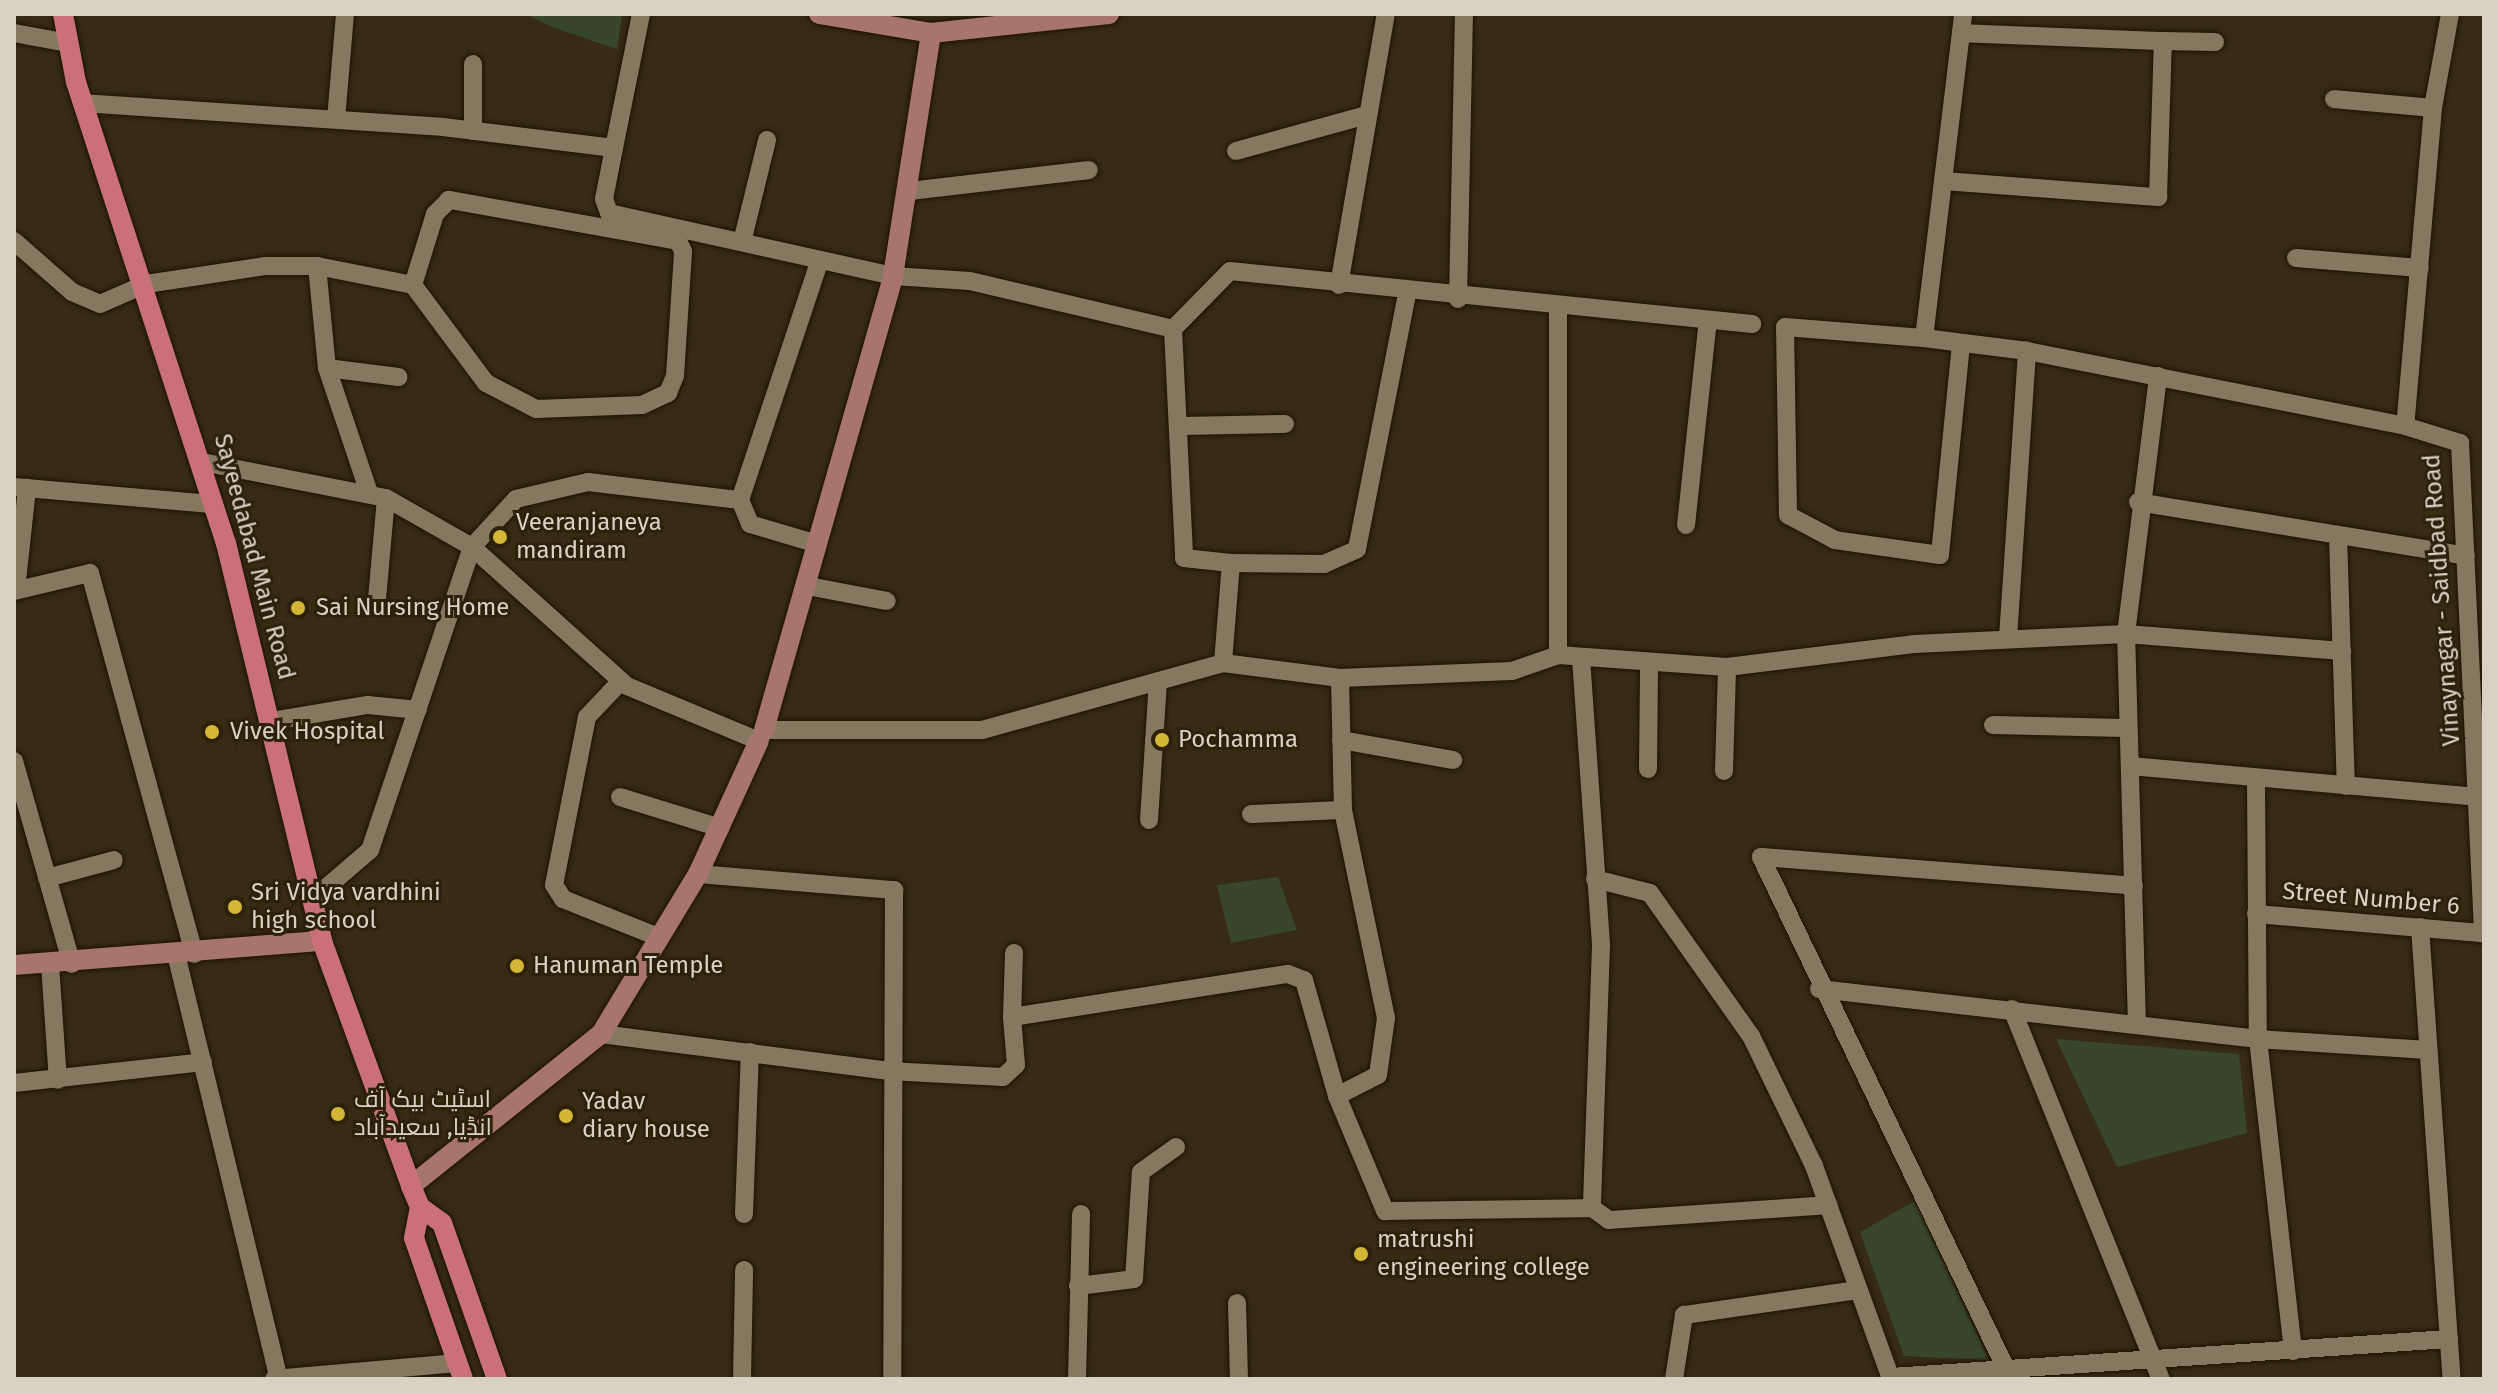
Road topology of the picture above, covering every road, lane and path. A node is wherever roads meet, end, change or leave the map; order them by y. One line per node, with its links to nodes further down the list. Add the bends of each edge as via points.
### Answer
1 (63, 14): 15 (main road, Sayeedabad Main Road)
2 (345, 14): 21 (street)
3 (641, 14): 24 (street)
4 (819, 14): 12 (street)
5 (1109, 14): 9 (street)
6 (1386, 14): 20 (street)
7 (1464, 14): 41 (street)
8 (2450, 14): 19 (street, Vinaynagar - Saidbad Road)
9 (960, 23): 12 (street)
10 (1962, 23): 13 (street); 27 (street)
11 (14, 33): 15 (street)
12 (931, 33): 28 (street)
13 (2163, 41): 14 (street); 27 (street, via 2158,197)
14 (2215, 42)
15 (68, 43): 18 (main road, Sayeedabad Main Road)
16 (473, 64): 22 (street)
17 (2334, 99): 19 (street)
18 (83, 103): 21 (street); 37 (main road, Sayeedabad Main Road)
19 (2433, 108): 35 (street, Vinaynagar - Saidbad Road)
20 (1367, 115): 25 (street); 39 (street)
21 (336, 119): 22 (street)
22 (473, 131): 24 (street)
23 (767, 140): 31 (street)
24 (614, 148): 29 (street, via 604,199)
25 (1236, 151)
26 (1089, 170): 28 (street)
27 (1943, 181): 46 (street)
28 (910, 191): 36 (street)
29 (607, 220): 31 (street); 38 (street, via 449,200 435,214); 38 (street, via 682,246 675,376 656,401 536,409 518,401 486,383)
30 (14, 241): 37 (street, via 85,302 100,304)
31 (742, 242): 33 (street)
32 (2296, 258): 35 (street)
33 (820, 260): 36 (street); 58 (street)
34 (317, 266): 37 (street); 38 (street); 49 (street)
35 (2420, 268): 54 (street, Vinaynagar - Saidbad Road)
36 (893, 276): 45 (street, via 970,281); 63 (street)
37 (146, 284): 55 (main road, Sayeedabad Main Road)
38 (413, 285)
39 (1339, 285): 40 (street); 45 (street, via 1230,271)
40 (1407, 293): 41 (street); 66 (street, via 1357,549 1324,564)
41 (1458, 299): 42 (street)
42 (1558, 309): 43 (street); 74 (street)
43 (1708, 320): 44 (street); 61 (street)
44 (1752, 324)
45 (1173, 329): 53 (street)
46 (1924, 338): 47 (street); 47 (street, via 1781,331 1787,502 1799,524 1835,540 1940,555)
47 (1961, 344): 48 (street)
48 (2027, 351): 50 (street); 72 (street)
49 (327, 368): 51 (street); 57 (street)
50 (2158, 376): 54 (street); 59 (street)
51 (398, 377)
52 (1285, 424): 53 (street)
53 (1178, 426): 66 (street, via 1184,558)
54 (2405, 426): 65 (street, Vinaynagar - Saidbad Road, via 2460,443)
55 (202, 462): 57 (street); 60 (main road, Sayeedabad Main Road)
56 (20, 487): 60 (street); 68 (street)
57 (378, 496): 64 (street); 69 (street)
58 (740, 500): 63 (street, via 750,524); 64 (street, via 553,484 516,499)
59 (2138, 502): 62 (street); 71 (street)
60 (214, 504): 83 (main road, Sayeedabad Main Road)
61 (1686, 525)
62 (2338, 536): 65 (street); 73 (street)
63 (817, 544): 67 (street)
64 (472, 547): 80 (street); 82 (street)
65 (2466, 556): 88 (street, Vinaynagar - Saidbad Road)
66 (1231, 563): 76 (street)
67 (808, 586): 70 (street); 86 (street)
68 (15, 591): 114 (street, via 90,573)
69 (377, 599)
70 (887, 601)
71 (2126, 634): 72 (street); 73 (street); 85 (street)
72 (2008, 638): 78 (street)
73 (2342, 651): 95 (street)
74 (1558, 655): 75 (street); 79 (street, via 1512,671)
75 (1581, 658): 77 (street); 105 (street)
76 (1223, 663): 79 (street); 81 (street)
77 (1649, 666): 78 (street); 92 (street)
78 (1727, 667): 93 (street)
79 (1340, 678): 87 (street)
80 (621, 681): 86 (street); 111 (street, via 587,717 554,885 563,899)
81 (1158, 681): 86 (street, via 982,730); 100 (street)
82 (418, 710): 83 (street, via 368,705); 107 (street, via 370,850)
83 (272, 721): 107 (main road, Sayeedabad Main Road)
84 (1993, 725): 85 (street)
85 (2126, 728): 91 (street)
86 (762, 736): 101 (street)
87 (1341, 740): 89 (street); 98 (street)
88 (2479, 745): 97 (street, Vinaynagar - Saidbad Road)
89 (1453, 760)
90 (14, 761): 104 (street)
91 (2131, 766): 94 (street); 106 (street)
92 (1648, 769)
93 (1724, 771)
94 (2256, 779): 95 (street); 108 (street)
95 (2346, 786): 97 (street)
96 (620, 797): 101 (street)
97 (2477, 797): 110 (street, Vinaynagar - Saidbad Road)
98 (1343, 810): 99 (street); 130 (street, via 1386,1018 1383,1069)
99 (1251, 814)
100 (1149, 820)
101 (720, 828): 103 (street)
102 (114, 860): 104 (street)
103 (698, 874): 111 (street); 127 (street, via 894,890)
104 (47, 878): 116 (street)
105 (1595, 879): 133 (street, via 1650,893 1751,1036); 135 (street, via 1601,959)
106 (2134, 886): 118 (street, via 1761,857); 121 (street)
107 (313, 899): 112 (main road, Sayeedabad Main Road)
108 (2256, 914): 109 (street, Street Number 6); 123 (street)
109 (2420, 927): 110 (street, Street Number 6); 124 (street)
110 (2483, 933)
111 (658, 937): 122 (street)
112 (322, 941): 114 (street); 132 (main road, Sayeedabad Main Road)
113 (1014, 953): 120 (street)
114 (186, 956): 116 (street); 126 (street)
115 (50, 964): 116 (street); 117 (street); 128 (street)
116 (72, 964)
117 (14, 965)
118 (1819, 989): 119 (street); 146 (street)
119 (2012, 1009): 121 (street); 144 (street)
120 (1012, 1017): 127 (street, via 1016,1065 1009,1075); 130 (street, via 1288,974 1304,980)
121 (2137, 1025): 123 (street)
122 (601, 1034): 125 (street); 132 (street)
123 (2258, 1039): 124 (street); 143 (street)
124 (2427, 1050): 142 (street)
125 (750, 1052): 127 (street); 136 (street)
126 (203, 1062): 128 (street); 147 (street)
127 (888, 1071): 151 (street)
128 (58, 1080): 129 (street)
129 (14, 1083)
130 (1337, 1096): 135 (street, via 1385,1211)
131 (1176, 1147): 139 (street, via 1141,1172 1134,1279)
132 (411, 1186): 134 (main road, Sayeedabad Main Road)
133 (1828, 1205): 135 (street, via 1609,1220); 140 (street)
134 (420, 1207): 145 (main road, Sayeedabad Main Road, via 414,1238); 149 (main road, Sayeedabad Main Road, via 442,1223)
135 (1592, 1208)
136 (744, 1214)
137 (1081, 1214): 139 (street)
138 (744, 1270): 150 (street)
139 (1078, 1286): 152 (street)
140 (1857, 1290): 148 (street); 154 (street, via 1684,1315)
141 (1237, 1303): 153 (street)
142 (2449, 1339): 143 (street); 155 (street)
143 (2293, 1351): 144 (street)
144 (2160, 1370): 146 (street)
145 (460, 1371): 147 (street)
146 (2008, 1373): 148 (street)
147 (277, 1378)
148 (1891, 1378)
149 (497, 1379)
150 (742, 1379)
151 (892, 1379)
152 (1077, 1379)
153 (1239, 1379)
154 (1674, 1379)
155 (2452, 1379)

